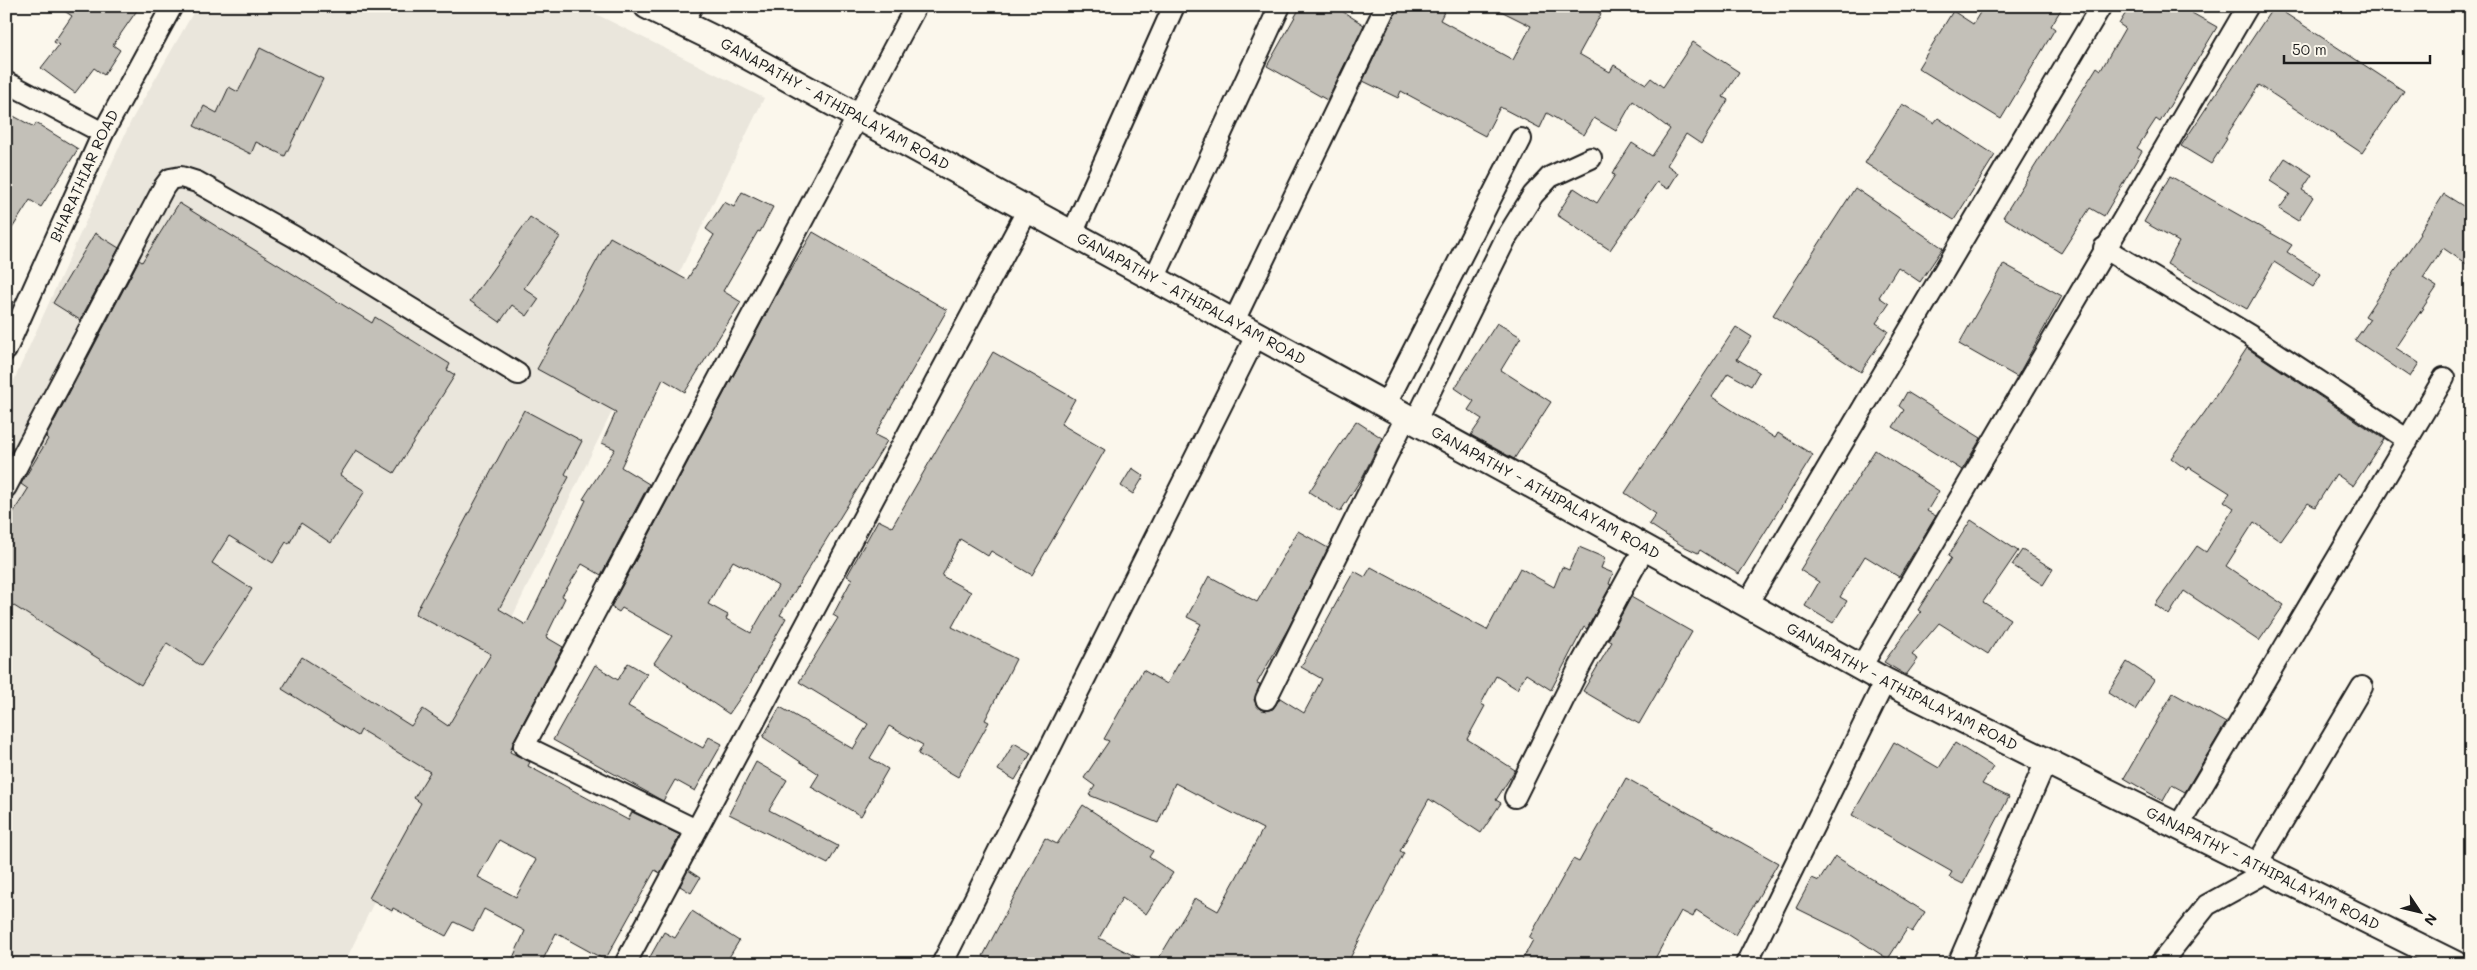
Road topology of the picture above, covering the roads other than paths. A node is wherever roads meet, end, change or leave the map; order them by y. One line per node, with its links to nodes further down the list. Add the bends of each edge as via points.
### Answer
1 (172, 6): 12 (street, BHARATHIAR ROAD)
2 (647, 6): 9 (main road, GANAPATHY - ATHIPALAYAM ROAD)
3 (916, 6): 11 (street)
4 (1174, 6): 16 (street)
5 (1280, 6): 18 (street)
6 (1386, 6): 19 (street)
7 (2101, 6): 28 (street)
8 (2248, 6): 17 (street)
9 (687, 16): 11 (main road, GANAPATHY - ATHIPALAYAM ROAD, via 725,44)
10 (6, 82): 12 (street)
11 (857, 117): 15 (main road, GANAPATHY - ATHIPALAYAM ROAD); 36 (street, via 524,746)
12 (103, 133): 21 (street, BHARATHIAR ROAD)
13 (1521, 140): 24 (street)
14 (1591, 158): 24 (street, via 1550,177 1532,195)
15 (1027, 210): 16 (main road, GANAPATHY - ATHIPALAYAM ROAD); 36 (street)
16 (1072, 234): 18 (main road, GANAPATHY - ATHIPALAYAM ROAD)
17 (2104, 248): 25 (street, via 2249,335); 29 (street)
18 (1154, 279): 19 (main road, GANAPATHY - ATHIPALAYAM ROAD)
19 (1233, 323): 20 (main road, GANAPATHY - ATHIPALAYAM ROAD)
20 (1256, 336): 24 (main road, GANAPATHY - ATHIPALAYAM ROAD); 39 (street)
21 (6, 350)
22 (518, 374): 26 (street, via 293,236 197,182 181,177 170,179)
23 (2444, 378): 25 (street)
24 (1402, 415): 27 (main road, GANAPATHY - ATHIPALAYAM ROAD); 32 (street)
25 (2408, 440): 35 (street)
26 (6, 487)
27 (1645, 547): 28 (main road, GANAPATHY - ATHIPALAYAM ROAD); 34 (street, via 1580,666)
28 (1747, 604): 29 (main road, GANAPATHY - ATHIPALAYAM ROAD)
29 (1861, 668): 30 (main road, GANAPATHY - ATHIPALAYAM ROAD)
30 (1885, 681): 33 (main road, GANAPATHY - ATHIPALAYAM ROAD); 40 (street)
31 (2362, 687): 37 (street)
32 (1266, 698)
33 (2046, 761): 35 (main road, GANAPATHY - ATHIPALAYAM ROAD); 41 (street)
34 (1515, 797)
35 (2178, 827): 37 (main road, GANAPATHY - ATHIPALAYAM ROAD)
36 (696, 830): 38 (street)
37 (2262, 869): 42 (street, via 2206,905); 43 (main road, GANAPATHY - ATHIPALAYAM ROAD)
38 (625, 964)
39 (942, 964)
40 (1746, 964)
41 (1958, 964)
42 (2160, 964)
43 (2454, 964)

